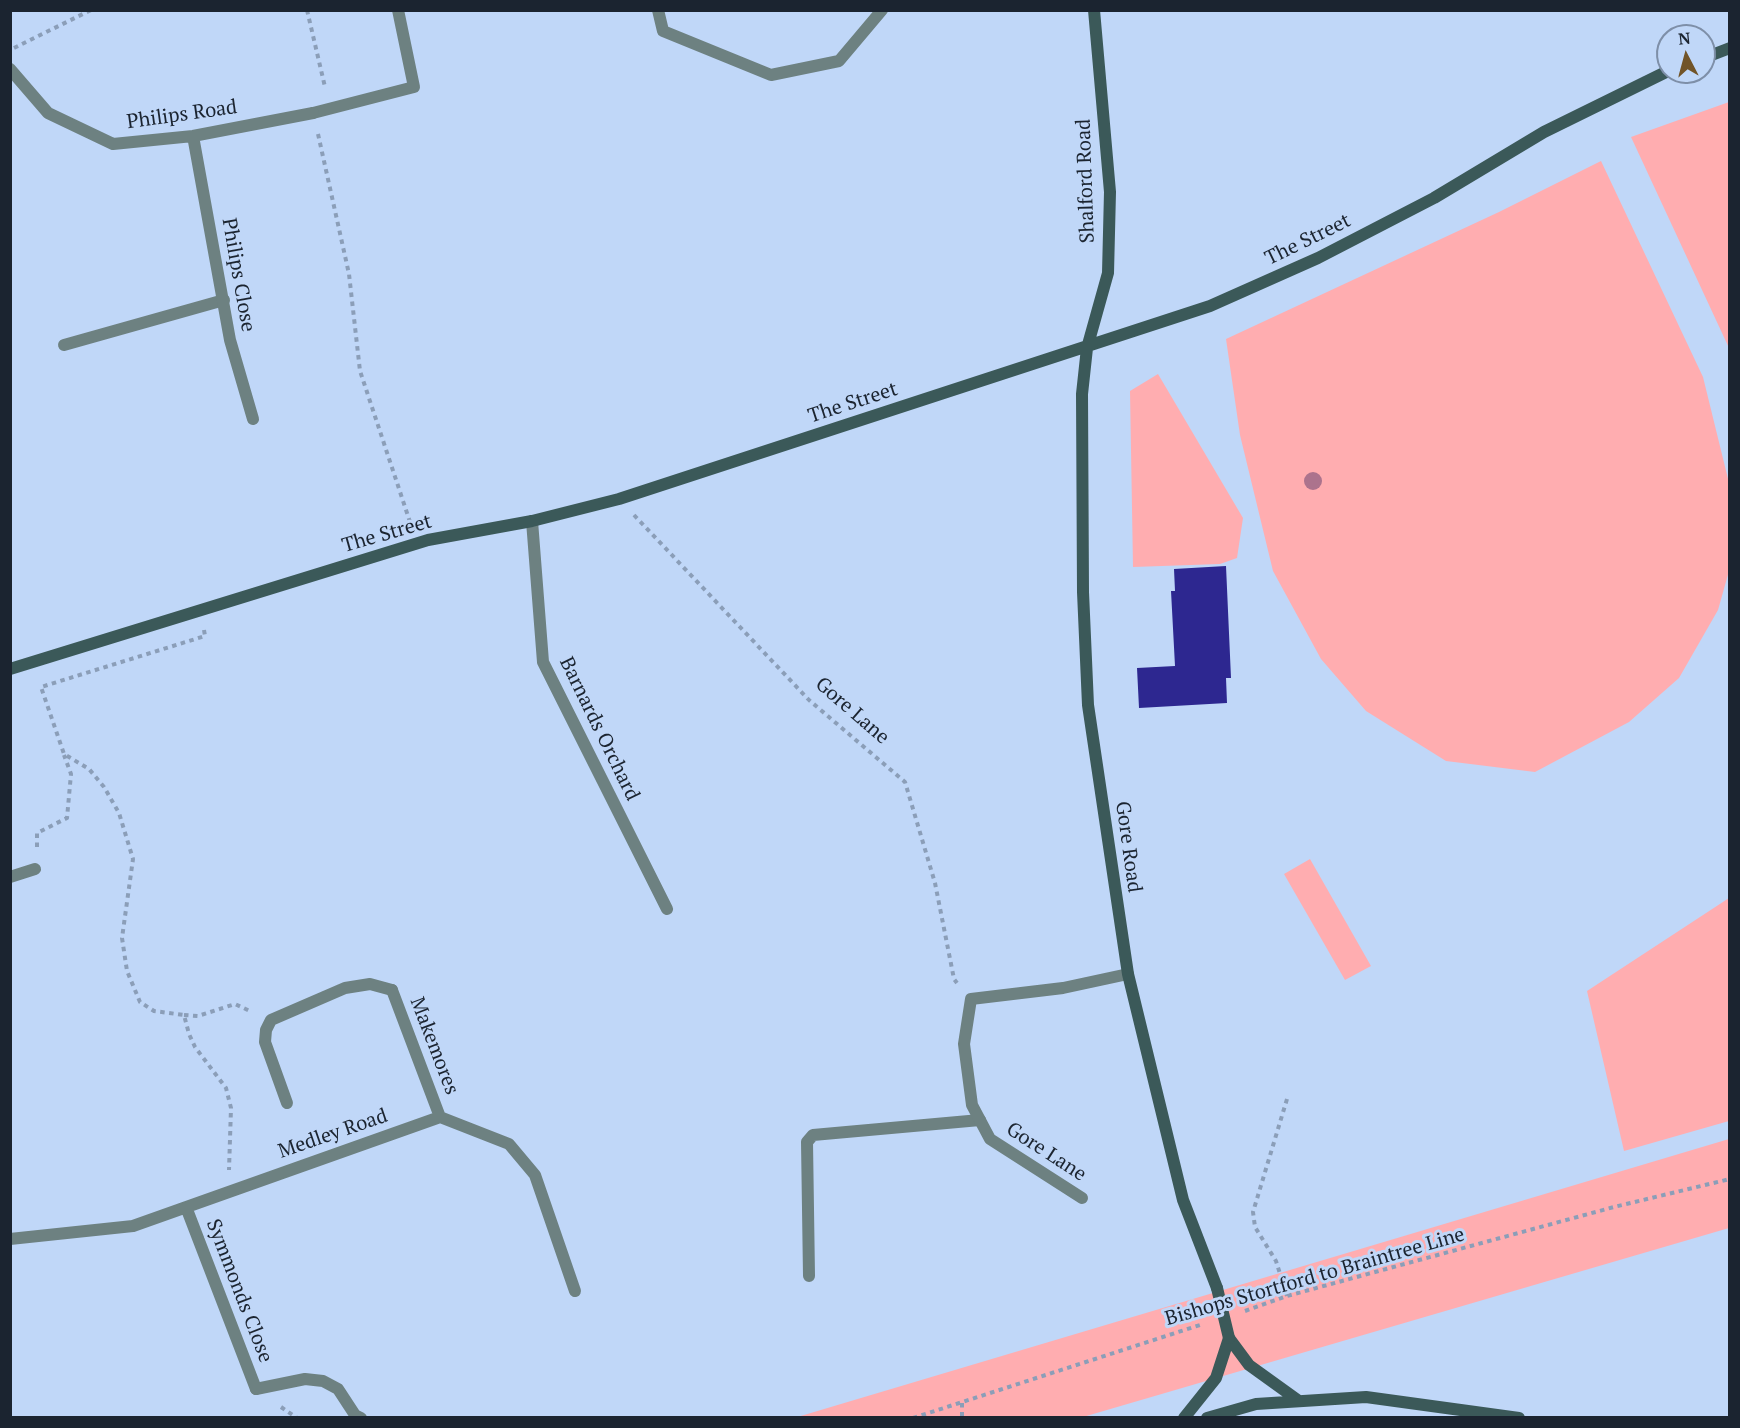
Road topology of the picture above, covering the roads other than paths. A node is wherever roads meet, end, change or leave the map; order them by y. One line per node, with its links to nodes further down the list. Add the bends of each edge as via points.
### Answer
1 (398, 10): 7 (street, Philips Road, via 414,87 313,113)
2 (658, 10): 3 (street, via 663,31 771,75 839,61)
3 (882, 10)
4 (1094, 10): 10 (street, Shalford Road, via 1110,192 1108,273)
5 (10, 69): 7 (street, Philips Road, via 48,113 113,144)
6 (1656, 77): 10 (street, The Street, via 1544,132 1434,198 1318,258 1210,306)
7 (193, 136): 8 (street, Philips Close)
8 (224, 300): 9 (street); 11 (street, Philips Close, via 230,340)
9 (64, 345)
10 (1087, 348): 12 (street, The Street, via 619,499); 17 (street, Gore Road, via 1082,394 1088,705)
11 (253, 419)
12 (532, 521): 13 (street, The Street, via 428,540); 16 (street, Barnards Orchard, via 543,663)
13 (10, 669)
14 (35, 869): 15 (street)
15 (10, 877)
16 (667, 909)
17 (1128, 974): 20 (street, Gore Lane, via 1063,988 970,999 964,1044 972,1105); 26 (street, Gore Road, bridge, via 1183,1200 1217,1288)
18 (287, 1103): 19 (street, Makemores, via 265,1042 271,1020 345,988 370,984 392,990)
19 (440, 1117): 22 (street, Medley Road); 25 (street, via 509,1144 535,1175)
20 (980, 1120): 21 (street, Gore Lane, via 990,1139); 24 (street, via 813,1135 807,1142)
21 (1082, 1198)
22 (186, 1207): 23 (street, Medley Road, via 133,1226); 28 (street, Symmonds Close, via 256,1389 305,1379 323,1381 338,1389 355,1415)
23 (10, 1239)
24 (809, 1276)
25 (575, 1291)
26 (1229, 1338): 27 (street, via 1249,1365); 29 (street, via 1216,1378)
27 (1299, 1401): 30 (street, via 1256,1404); 31 (street, via 1366,1397)
28 (362, 1418)
29 (1184, 1418)
30 (1207, 1418)
31 (1519, 1418)

